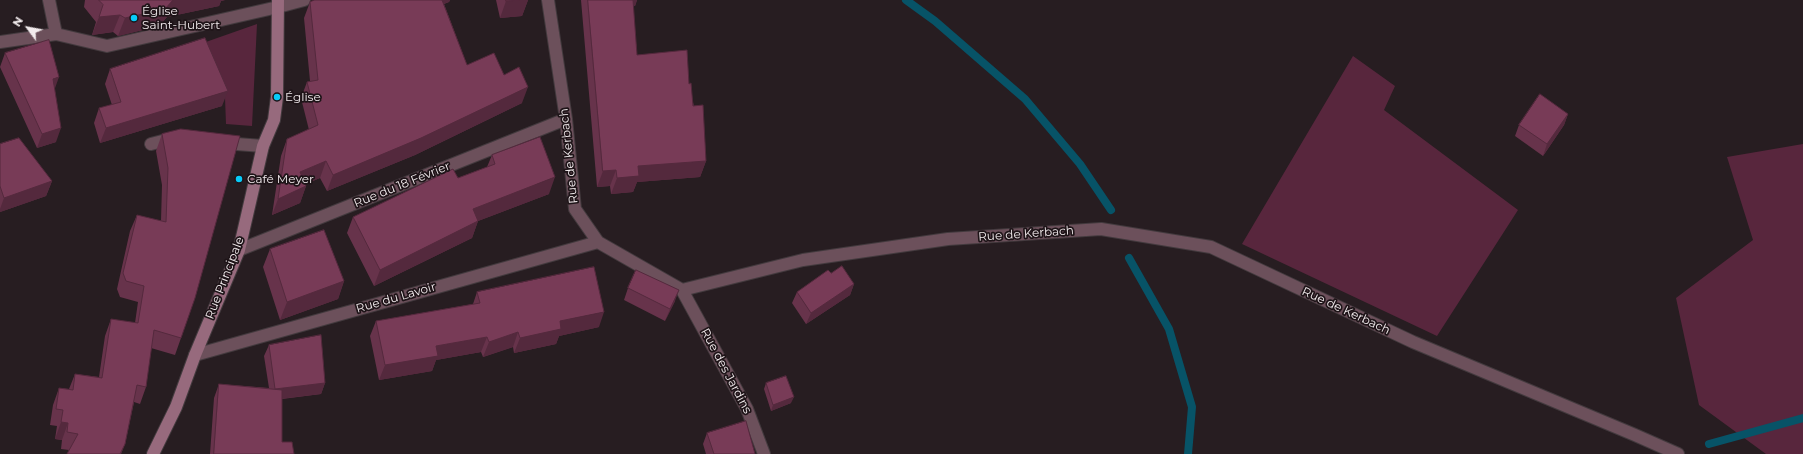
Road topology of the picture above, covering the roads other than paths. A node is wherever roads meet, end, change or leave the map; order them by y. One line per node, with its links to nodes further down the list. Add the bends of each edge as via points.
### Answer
1 (49, 0): 5 (street)
2 (304, 0): 4 (street)
3 (548, 0): 7 (street, Rue de Kerbach)
4 (278, 4): 5 (street, via 108,46); 11 (street, Rue Principale, via 277,97 274,120)
5 (56, 34): 6 (street)
6 (0, 42)
7 (566, 119): 12 (street, Rue de Kerbach, via 575,209); 13 (street, Rue du 18 Février)
8 (188, 140): 10 (street, via 174,138)
9 (211, 142): 11 (street)
10 (151, 144)
11 (263, 146): 13 (street, Rue Principale)
12 (598, 242): 14 (street, Rue de Kerbach); 15 (street, Rue du Lavoir)
13 (239, 250): 15 (street, Rue Principale)
14 (682, 290): 17 (street, Rue des Jardins, via 747,408); 18 (street, Rue de Kerbach, via 803,260 948,239 1109,230 1211,248 1413,342)
15 (195, 355): 16 (street, Rue Principale, via 176,407)
16 (153, 454)
17 (764, 454)
18 (1677, 454)

